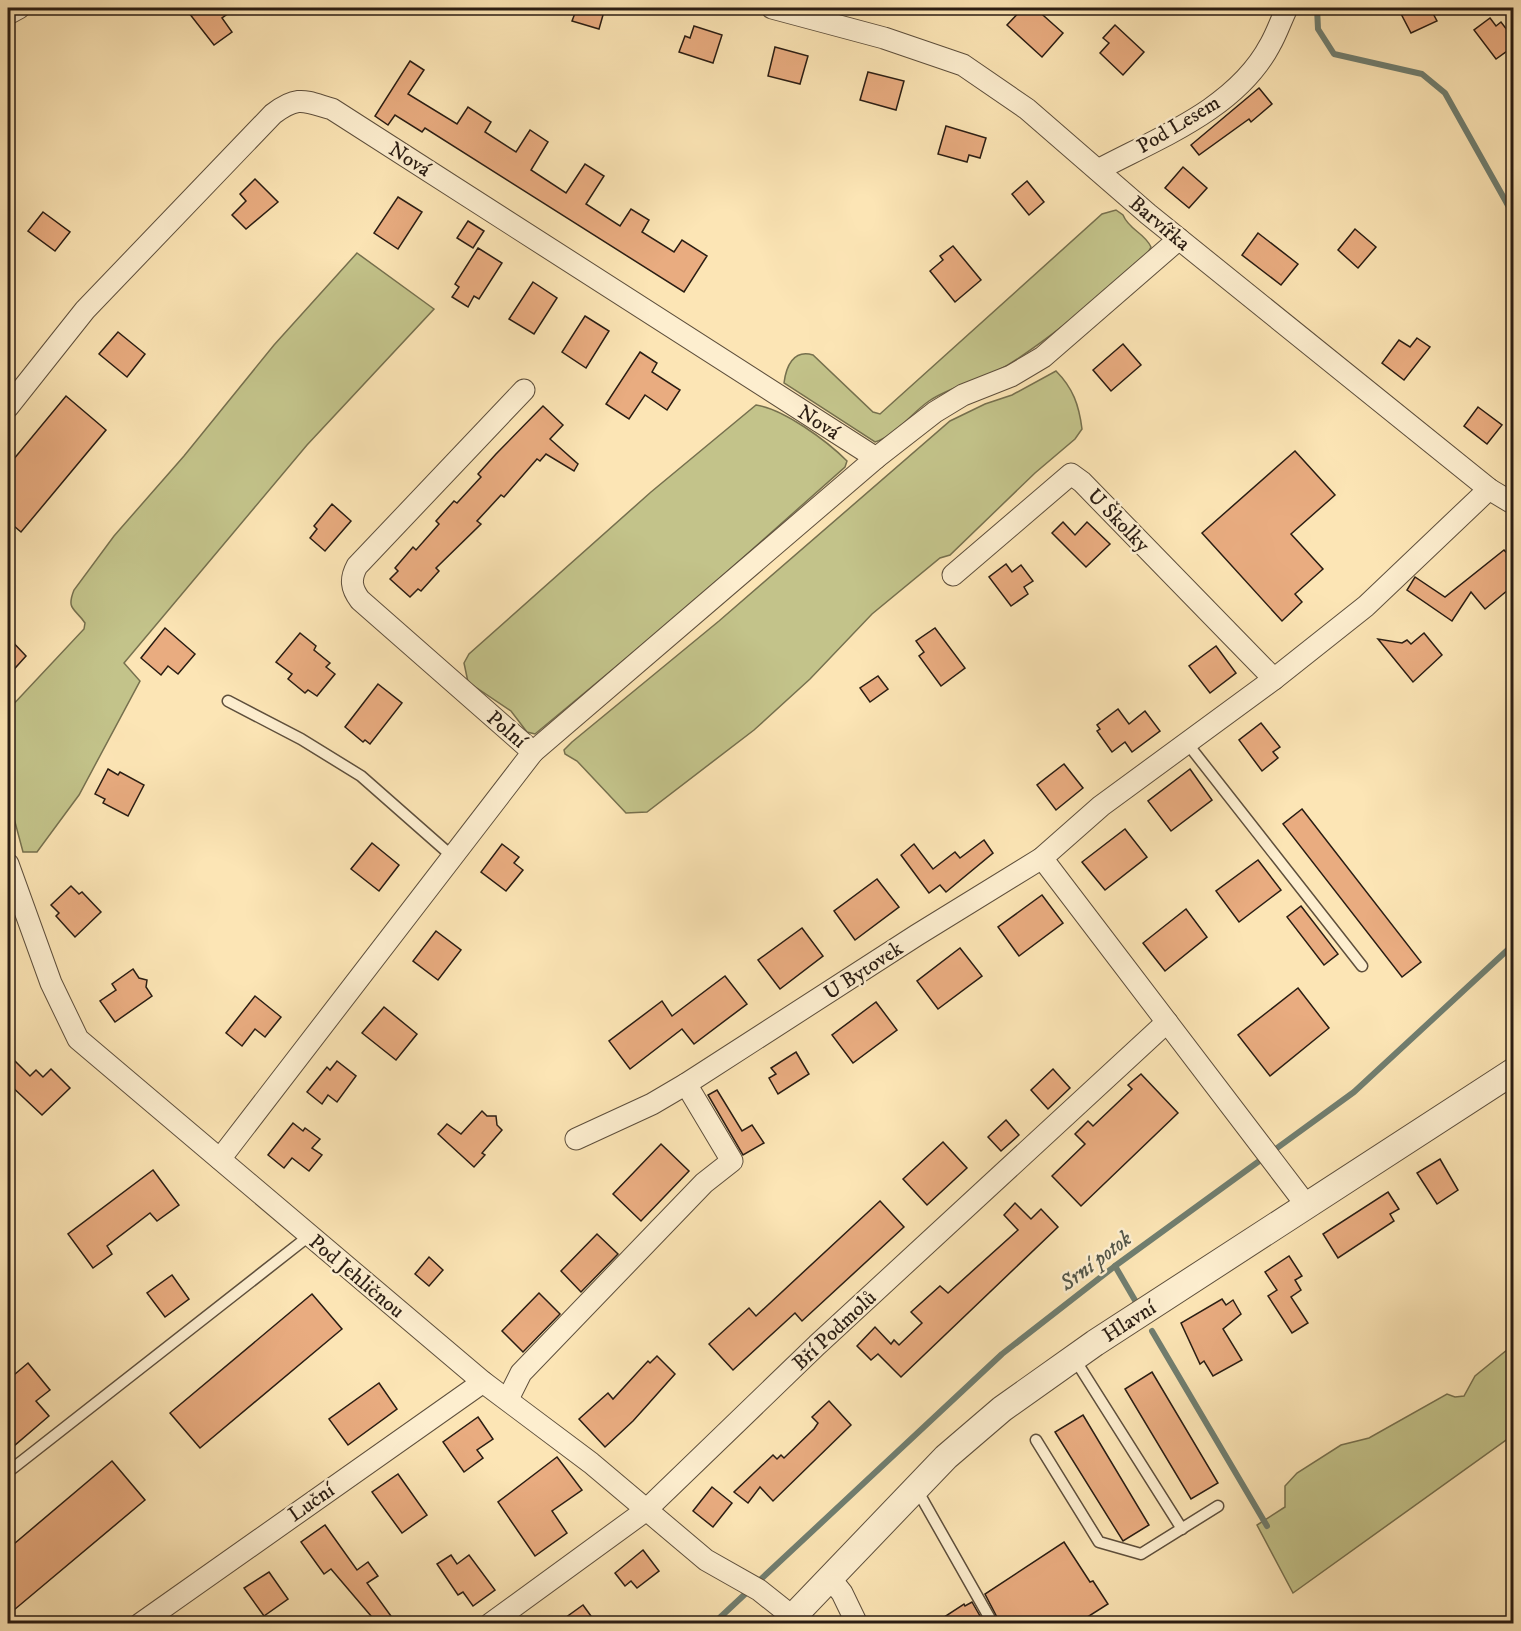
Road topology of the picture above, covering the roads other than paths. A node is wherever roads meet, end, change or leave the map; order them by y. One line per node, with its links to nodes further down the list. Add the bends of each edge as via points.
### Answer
1 (19, 8): 4 (street)
2 (772, 8): 5 (street, Barvířka, via 884,38 963,65 1027,109)
3 (1287, 8): 5 (street, Pod Lesem, via 1270,46 1228,94 1187,123)
4 (8, 14)
5 (1098, 170): 6 (street, Barvířka)
6 (1179, 239): 9 (street, via 1044,357 1011,376 963,395); 10 (street, Barvířka)
7 (524, 390): 16 (street, Polní, via 357,566 352,581 360,600)
8 (8, 407): 9 (street, Nová, via 85,310 273,114 289,102 304,100 332,109)
9 (876, 458): 16 (street)
10 (1489, 489): 11 (street, Barvířka); 13 (street, via 1366,606)
11 (1514, 504)
12 (953, 574): 13 (street, U Školky, via 1071,474)
13 (1274, 680): 15 (street)
14 (228, 701): 17 (lane, via 361,776)
15 (1187, 743): 18 (street, via 1101,806); 20 (lane)
16 (533, 752): 17 (street, Polní)
17 (453, 857): 25 (street, Polní)
18 (1042, 858): 21 (street); 23 (street, U Bytovek)
19 (8, 864): 25 (street, Pod Jehličnou, via 51,983 78,1039)
20 (1362, 966)
21 (1167, 1022): 26 (street); 35 (street, Bří Podmolů, via 817,1345)
22 (1514, 1071): 26 (street, Hlavní)
23 (686, 1084): 24 (street, U Bytovek); 30 (street, via 732,1161 704,1184 521,1373)
24 (576, 1138)
25 (219, 1159): 27 (street, Pod Jehličnou)
26 (1307, 1206): 28 (street, Hlavní)
27 (309, 1236): 29 (street, Pod Jehličnou); 32 (lane)
28 (1074, 1358): 33 (street, Hlavní, via 980,1426); 36 (lane)
29 (483, 1382): 30 (street, Pod Jehličnou); 39 (street, Luční)
30 (508, 1399): 35 (street, Pod Jehličnou)
31 (1036, 1440): 36 (lane, via 1099,1542 1141,1554)
32 (8, 1472)
33 (916, 1487): 37 (street, Hlavní); 42 (lane)
34 (1218, 1506): 36 (lane)
35 (645, 1511): 38 (street, Pod Jehličnou, via 706,1560 759,1590); 40 (street, Bří Podmolů)
36 (1182, 1529)
37 (830, 1578): 38 (street, Hlavní); 41 (street)
38 (789, 1620)
39 (140, 1623)
40 (490, 1623)
41 (857, 1623)
42 (993, 1623)

